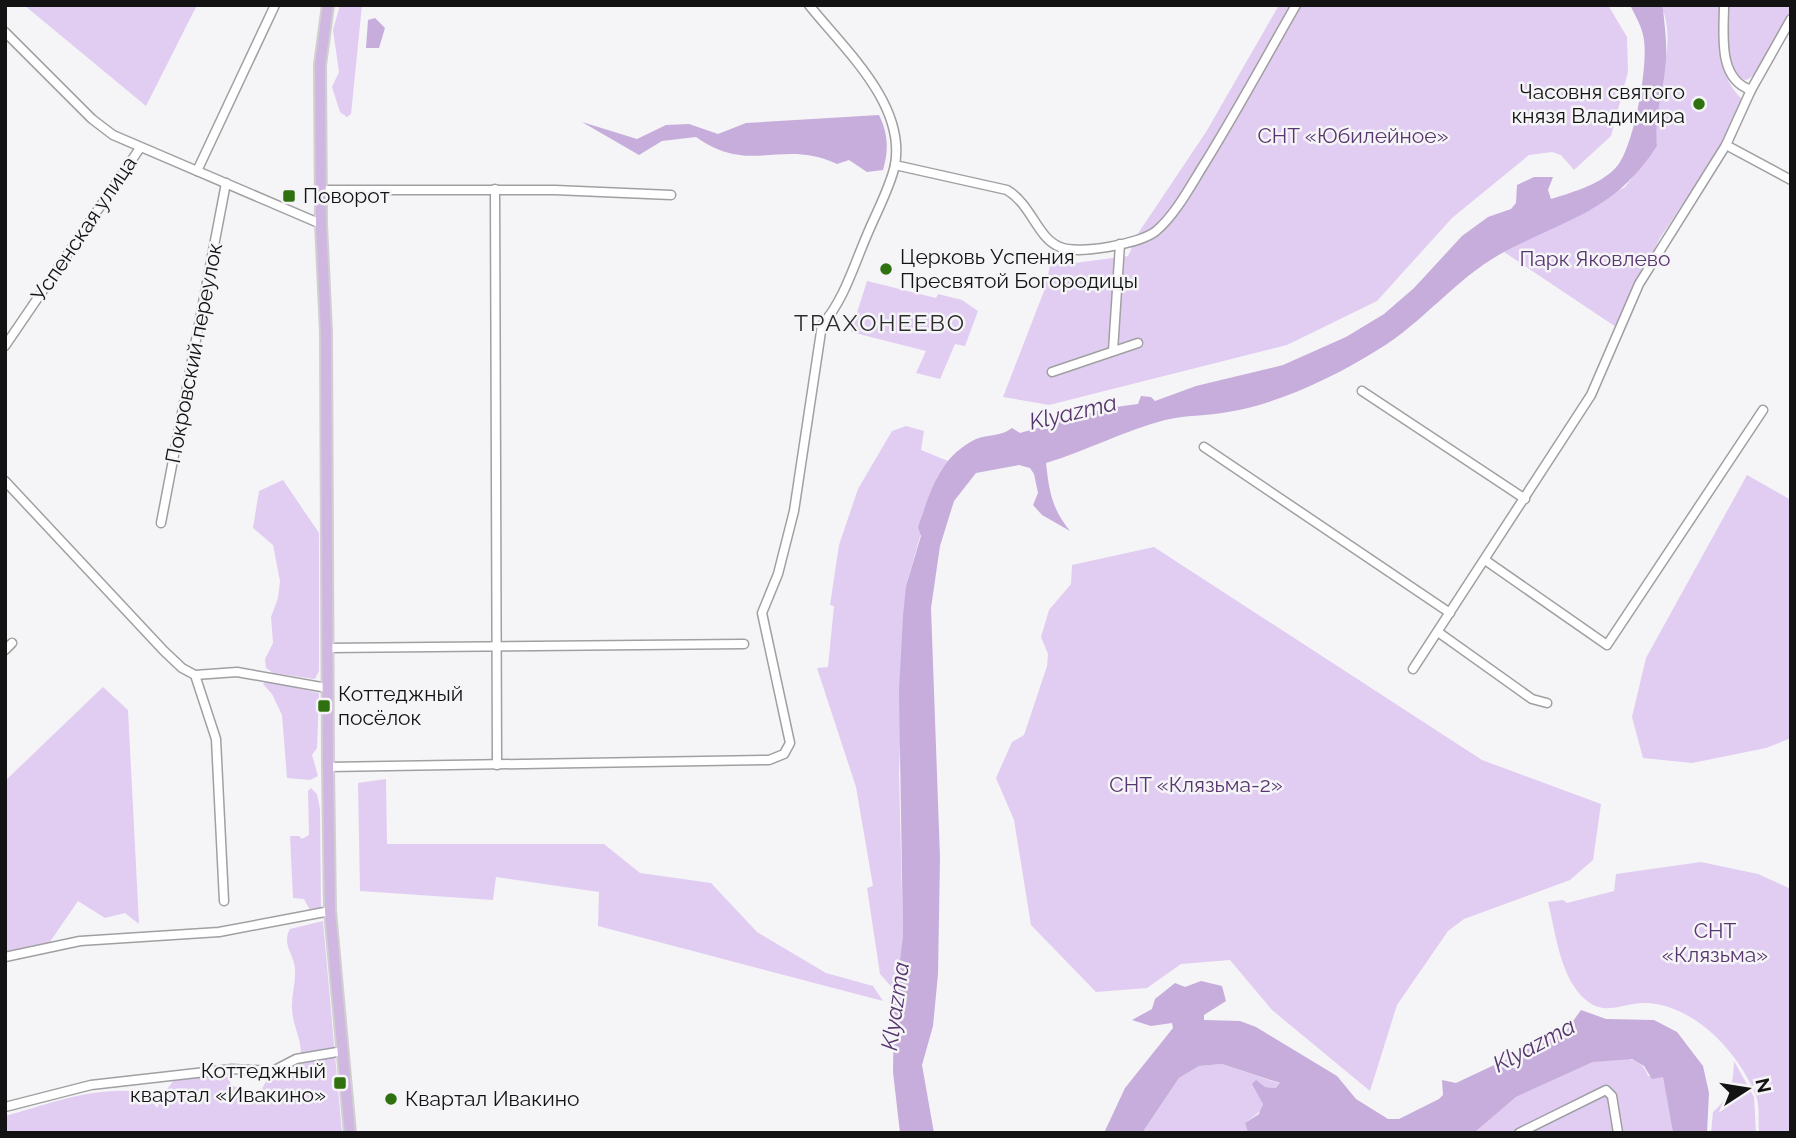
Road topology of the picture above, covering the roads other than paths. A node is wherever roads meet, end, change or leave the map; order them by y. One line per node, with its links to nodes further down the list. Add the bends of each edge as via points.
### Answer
1 (275, 5): 12 (street)
2 (328, 5): 16 (main road, via 320,65)
3 (809, 5): 11 (street, via 886,106 895,135)
4 (1296, 5): 19 (street, via 1191,185 1157,230)
5 (1724, 5): 8 (street, via 1726,59 1734,79)
6 (1791, 19): 8 (street)
7 (5, 32): 10 (street, via 102,128)
8 (1751, 90): 9 (street)
9 (1726, 145): 13 (street); 28 (street, via 1649,264 1591,395)
10 (140, 148): 12 (street); 21 (street, Успенская улица)
11 (895, 165): 19 (street, via 1007,190 1021,198 1056,246 1071,251); 42 (street, via 849,279 822,325 794,511 778,574 762,613 790,743 785,754 769,760)
12 (197, 171): 14 (street)
13 (1791, 180)
14 (226, 183): 18 (street); 29 (street, Покровский переулок)
15 (495, 189): 16 (street); 17 (street); 35 (street)
16 (321, 190): 18 (main road)
17 (671, 195)
18 (321, 225): 36 (main road)
19 (1120, 244): 22 (street)
20 (1138, 343): 22 (street)
21 (5, 346)
22 (1114, 351): 23 (street)
23 (1052, 372)
24 (1362, 391): 28 (street)
25 (1763, 410): 30 (street, via 1607,645)
26 (1204, 447): 31 (street)
27 (5, 481): 39 (street, via 164,650)
28 (1525, 499): 30 (street)
29 (161, 523)
30 (1485, 560): 31 (street)
31 (1450, 614): 32 (street)
32 (1438, 632): 38 (street); 41 (street, via 1532,698)
33 (12, 643): 37 (street)
34 (744, 644): 35 (street)
35 (496, 646): 36 (street); 42 (street)
36 (327, 648): 40 (main road)
37 (5, 650)
38 (1413, 669)
39 (195, 675): 40 (street, via 237,672); 44 (street, via 216,739)
40 (327, 688): 43 (main road)
41 (1547, 702)
42 (497, 765): 43 (street)
43 (328, 767): 45 (main road)
44 (224, 901)
45 (330, 911): 46 (street, via 219,932 80,941); 47 (main road)
46 (5, 957)
47 (343, 1051): 48 (street, via 296,1059 273,1071 232,1069 91,1085); 49 (main road)
48 (5, 1107)
49 (350, 1133)
50 (1519, 1133): 51 (street, via 1606,1090 1612,1096)
51 (1618, 1133)

